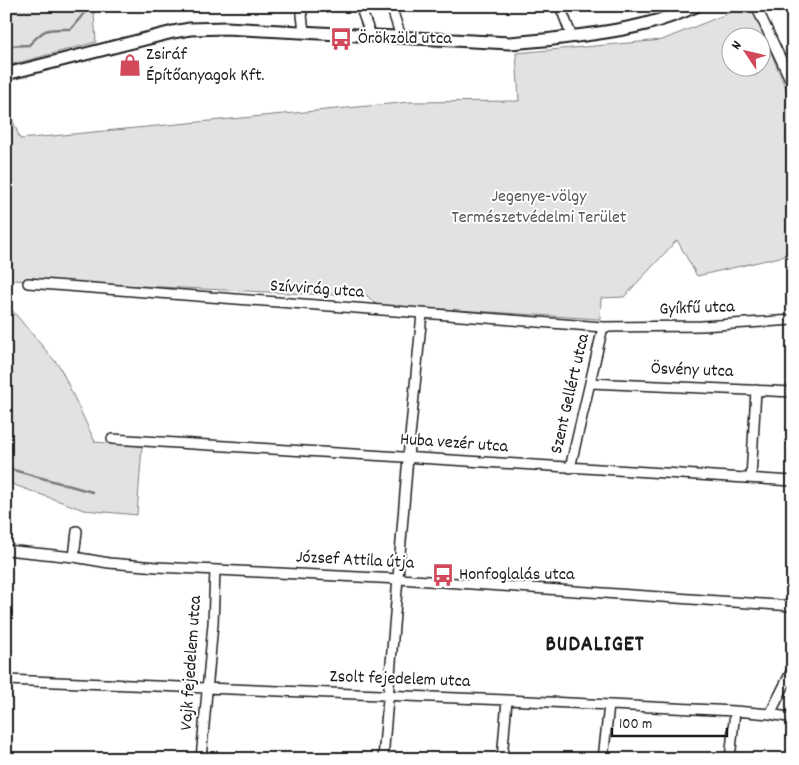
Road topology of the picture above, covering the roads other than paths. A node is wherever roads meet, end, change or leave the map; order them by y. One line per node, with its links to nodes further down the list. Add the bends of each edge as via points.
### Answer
1 (301, 6): 7 (street)
2 (360, 6): 8 (street)
3 (391, 6): 9 (street)
4 (560, 6): 10 (street)
5 (696, 6): 10 (main road, via 646,25)
6 (756, 6): 12 (street)
7 (304, 32): 8 (main road); 11 (main road, via 226,28 182,30)
8 (371, 36): 9 (main road)
9 (401, 37): 10 (main road, via 510,43)
10 (572, 37)
11 (6, 74)
12 (790, 79)
13 (28, 283): 14 (street, Szívvirág utca)
14 (422, 314): 16 (street, Szívvirág utca); 21 (street)
15 (793, 320): 16 (street, Gyíkfű utca, via 702,326)
16 (603, 327): 17 (street, Szent Gellért utca)
17 (590, 383): 18 (street, Ösvény utca); 22 (street, Szent Gellért utca)
18 (756, 390): 19 (street, Ösvény utca); 23 (street)
19 (793, 392)
20 (112, 439): 21 (street, Huba vezér utca)
21 (408, 457): 22 (street, Huba vezér utca); 29 (street)
22 (570, 468): 23 (street, Huba vezér utca)
23 (751, 478): 24 (street, Huba vezér utca)
24 (793, 481)
25 (77, 531): 27 (street)
26 (6, 550): 27 (street, József Attila útja)
27 (74, 557): 28 (street, József Attila útja, via 108,563)
28 (215, 570): 29 (street, József Attila útja); 33 (street, Vajk fejedelem utca)
29 (399, 579): 30 (street, József Attila útja); 34 (street)
30 (793, 606)
31 (793, 668): 38 (street)
32 (6, 680): 33 (street, Zsolt fejedelem utca)
33 (207, 687): 34 (street, Zsolt fejedelem utca); 40 (street, Vajk fejedelem utca)
34 (389, 696): 35 (street, Zsolt fejedelem utca); 41 (street)
35 (507, 700): 36 (street, Zsolt fejedelem utca); 42 (street)
36 (609, 705): 37 (street, Zsolt fejedelem utca); 43 (street)
37 (734, 711): 38 (street, Zsolt fejedelem utca); 44 (street)
38 (770, 714): 39 (street, Zsolt fejedelem utca)
39 (793, 718)
40 (201, 759)
41 (383, 759)
42 (502, 759)
43 (604, 759)
44 (730, 759)

